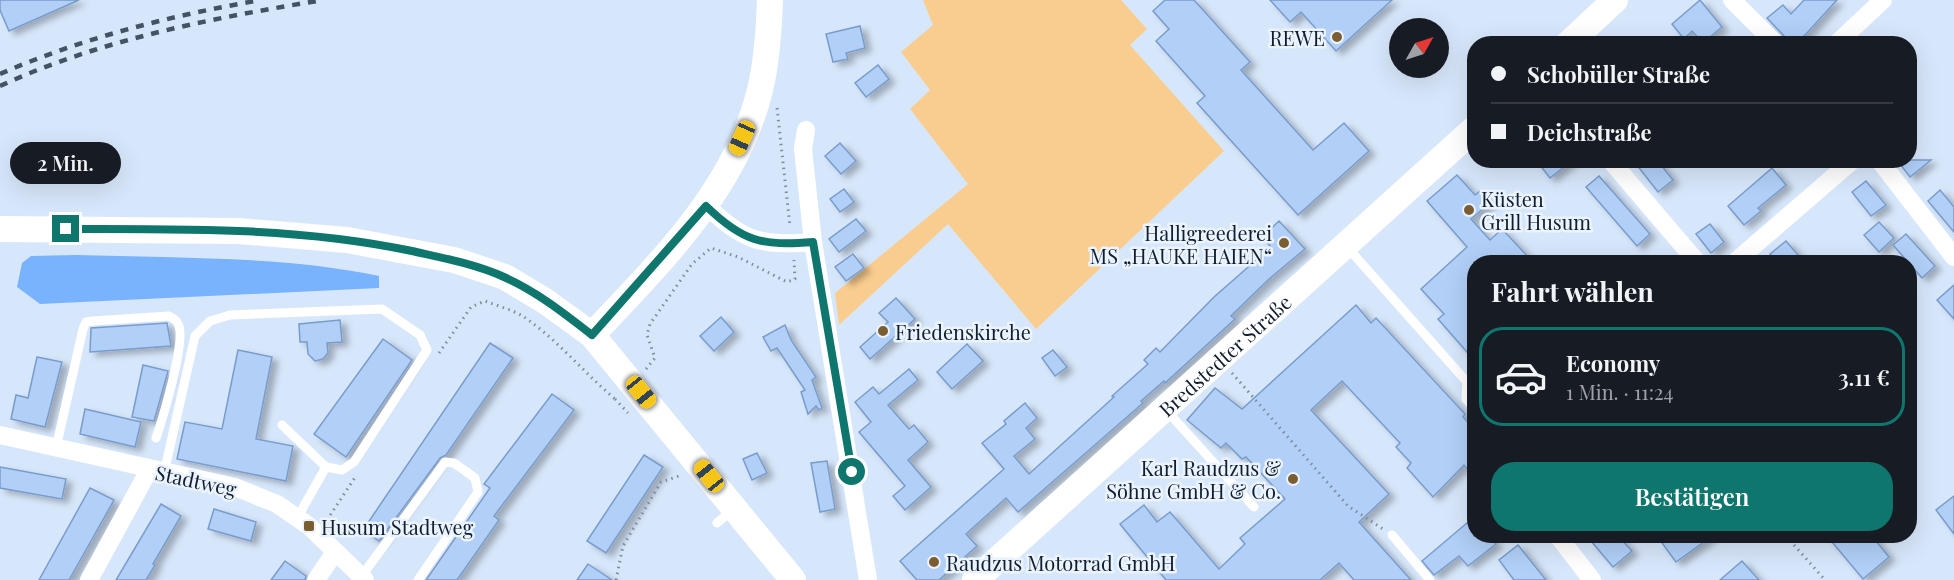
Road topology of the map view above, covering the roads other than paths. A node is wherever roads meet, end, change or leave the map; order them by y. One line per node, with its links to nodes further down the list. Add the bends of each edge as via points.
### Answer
1 (770, 0): 13 (main road, via 769,40 760,91 735,156)
2 (1615, 0): 5 (main road)
3 (1732, 0): 6 (street)
4 (1883, 0): 7 (street)
5 (1577, 36)
6 (1768, 36)
7 (1845, 36)
8 (806, 130): 15 (street, via 803,149)
9 (1467, 135): 16 (main road, Bredstedter Straße)
10 (1617, 168): 17 (street)
11 (1844, 168): 18 (street)
12 (1884, 168): 19 (street)
13 (706, 206): 15 (street, via 728,227 752,241 773,245); 20 (main road)
14 (0, 229): 20 (main road, via 238,231 397,248 453,260 504,278 546,301)
15 (813, 242): 42 (street)
16 (1346, 246): 22 (lane); 24 (main road, Bredstedter Straße)
17 (1692, 255)
18 (1743, 255)
19 (1954, 257)
20 (592, 335): 41 (main road, via 726,516)
21 (1467, 382): 23 (lane)
22 (1467, 382)
23 (1467, 400)
24 (1165, 408): 31 (lane); 43 (main road, Bredstedter Straße)
25 (282, 425): 29 (lane)
26 (0, 435): 28 (street, Stadtweg)
27 (156, 438): 28 (lane, via 180,344 180,327 169,316 86,322)
28 (56, 448): 30 (street, Stadtweg)
29 (326, 467): 30 (lane, via 342,470 354,462 427,350 420,335 382,309 230,315 210,321 195,336); 32 (lane)
30 (156, 471): 32 (street, Stadtweg, via 235,487 277,504); 38 (street)
31 (1254, 507)
32 (297, 518): 35 (street, Stadtweg)
33 (1392, 536): 37 (lane)
34 (1563, 543): 44 (street)
35 (335, 552): 36 (street, Stadtweg); 39 (street)
36 (363, 579): 40 (lane, via 445,462 454,463 475,478 478,492)
37 (1427, 579)
38 (89, 580)
39 (316, 580)
40 (418, 580)
41 (793, 580)
42 (868, 580)
43 (975, 580)
44 (1592, 580)

